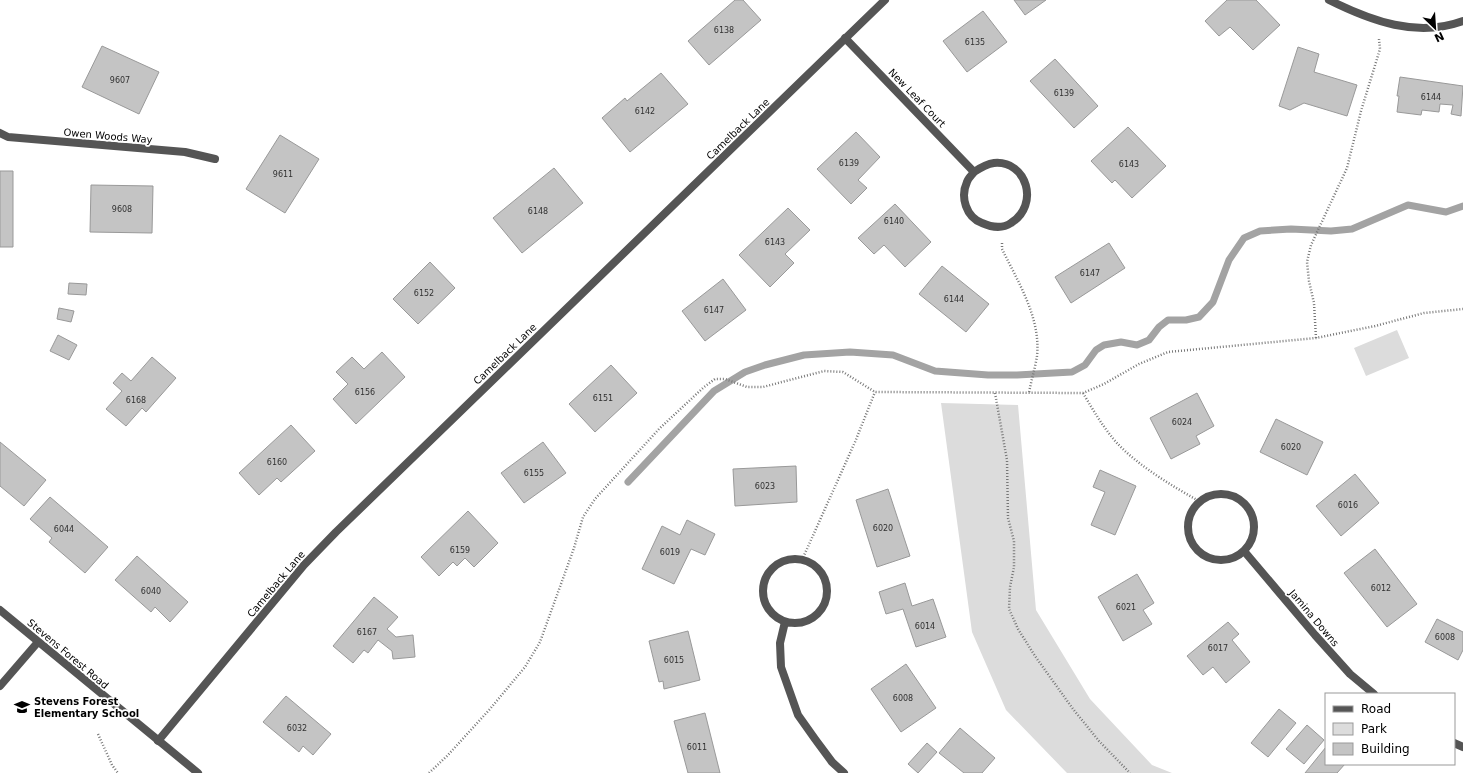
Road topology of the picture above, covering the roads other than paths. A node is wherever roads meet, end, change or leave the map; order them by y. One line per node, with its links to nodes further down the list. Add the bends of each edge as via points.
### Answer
1 (885, 0): 4 (street, Camelback Lane)
2 (1329, 0): 3 (street, via 1378,22 1401,26 1428,29)
3 (1463, 21)
4 (845, 38): 7 (street, New Leaf Court); 14 (street, Camelback Lane, via 304,565)
5 (0, 133): 6 (street, Owen Woods Way, via 8,137 185,152)
6 (215, 159)
7 (974, 172): 7 (street, via 967,181 964,194 971,216 990,227 1001,227 1016,220 1026,205 1028,194 1020,174 1000,163 983,166)
8 (1244, 550): 8 (street, via 1234,558 1221,560 1211,559 1193,546 1187,523 1190,512 1199,501 1218,493 1228,494 1238,498 1249,508 1254,522 1253,536); 13 (street, Jamina Downs, via 1314,636 1350,674)
9 (0, 610): 11 (street, Stevens Forest Road)
10 (785, 622): 10 (street, via 766,607 762,593 764,583 773,567 792,559 802,560 812,564 822,574 827,591 825,602 819,612 808,620 798,623); 16 (street, via 780,643 781,667 798,715 832,762)
11 (38, 642): 12 (street); 14 (street, Stevens Forest Road)
12 (0, 686)
13 (1373, 693)
14 (158, 741): 15 (street, Stevens Forest Road)
15 (198, 773)
16 (844, 773)

